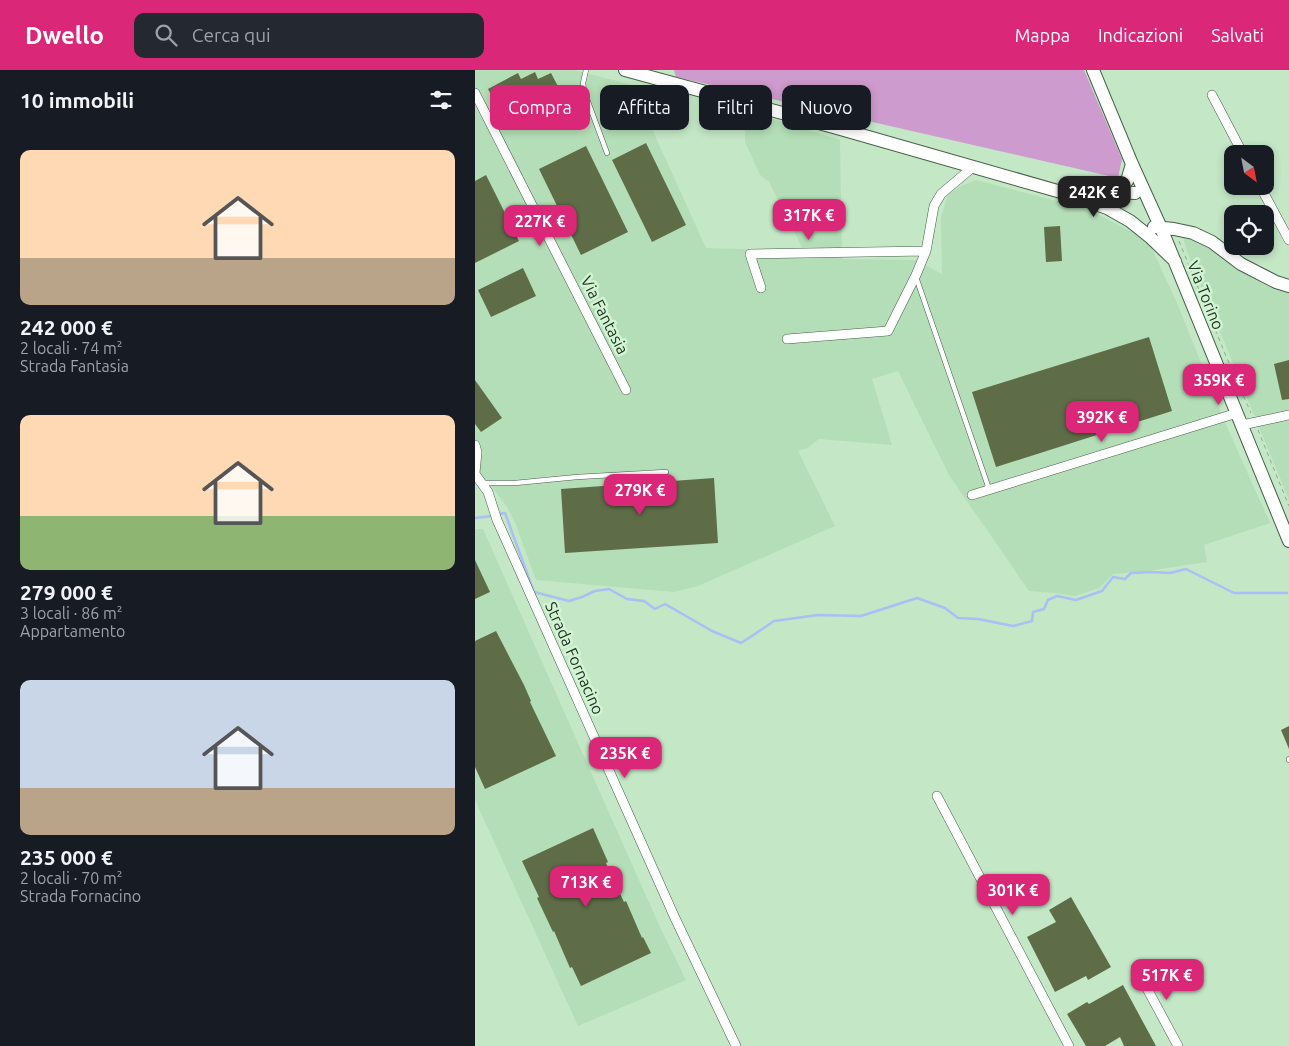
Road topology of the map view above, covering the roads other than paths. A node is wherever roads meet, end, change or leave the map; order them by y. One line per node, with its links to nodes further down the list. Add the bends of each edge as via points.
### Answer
1 (586, 70): 7 (lane, via 584,91)
2 (625, 70): 9 (street)
3 (1093, 70): 8 (street, Via Torino)
4 (475, 92): 24 (street, Via Fantasia)
5 (1212, 96): 6 (street)
6 (1238, 145)
7 (607, 153)
8 (1132, 164): 10 (street, Via Torino); 11 (street, via 1127,181)
9 (973, 167): 12 (street); 18 (street, via 937,200)
10 (1139, 191): 11 (street); 14 (street, via 1118,206); 16 (street, Via Torino)
11 (1118, 192): 12 (street, via 1098,198)
12 (1067, 194): 14 (street)
13 (1265, 195): 17 (street)
14 (1107, 208): 15 (street)
15 (1130, 221): 16 (street); 19 (street)
16 (1161, 228): 19 (street, Via Torino); 21 (street, via 1193,233 1212,242 1241,264)
17 (1289, 240)
18 (926, 251): 20 (street); 22 (street, via 750,254)
19 (1175, 262): 26 (street, Via Torino)
20 (916, 276): 23 (street, via 888,331); 31 (lane)
21 (1289, 286)
22 (761, 288)
23 (787, 339)
24 (626, 390)
25 (1289, 415): 26 (street, via 1255,422)
26 (1239, 419): 31 (street); 33 (street, Via Torino)
27 (475, 445): 29 (street)
28 (666, 472): 30 (lane)
29 (475, 473): 30 (street, Strada Fornacino)
30 (481, 483): 36 (street, Strada Fornacino, via 488,492 497,520 671,910)
31 (989, 491): 32 (street)
32 (973, 495)
33 (1289, 540)
34 (937, 796): 37 (street)
35 (1136, 968): 38 (street)
36 (736, 1046)
37 (1069, 1046)
38 (1178, 1046)

